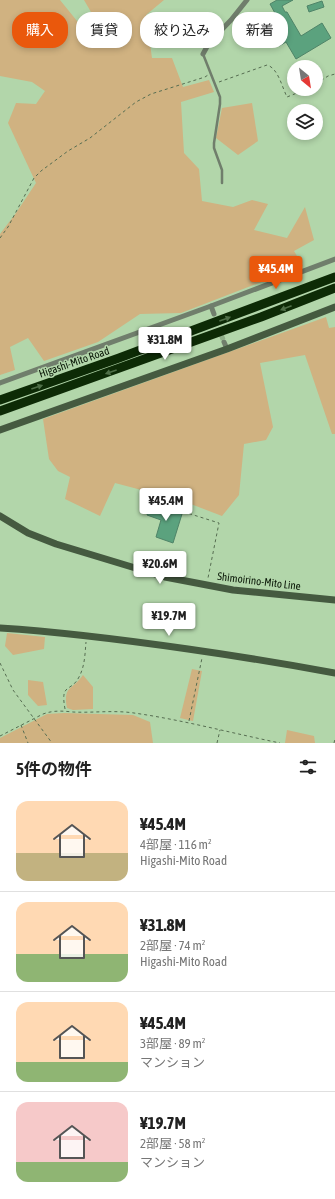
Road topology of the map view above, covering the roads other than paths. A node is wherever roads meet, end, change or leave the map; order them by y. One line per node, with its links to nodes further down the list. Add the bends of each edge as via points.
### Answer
1 (247, 0): 2 (street, via 209,43)
2 (203, 54): 3 (lane, via 220,98 214,148 222,170)
3 (222, 183)
4 (335, 259): 7 (street)
5 (335, 277): 13 (highway, Higashi-Mito Road, one-way to 5)
6 (335, 288): 14 (highway, Higashi-Mito Road, one-way to 14, via 254,320)
7 (211, 306): 9 (street); 12 (street)
8 (335, 307): 11 (street)
9 (214, 314)
10 (224, 342): 11 (street)
11 (227, 350): 15 (street)
12 (0, 383)
13 (0, 400)
14 (0, 411)
15 (0, 430)
16 (0, 516): 17 (street, Shimoirino-Mito Line, via 28,533 72,550 165,577 249,592)
17 (335, 600)
18 (0, 628): 19 (street, via 86,635)
19 (335, 673)

